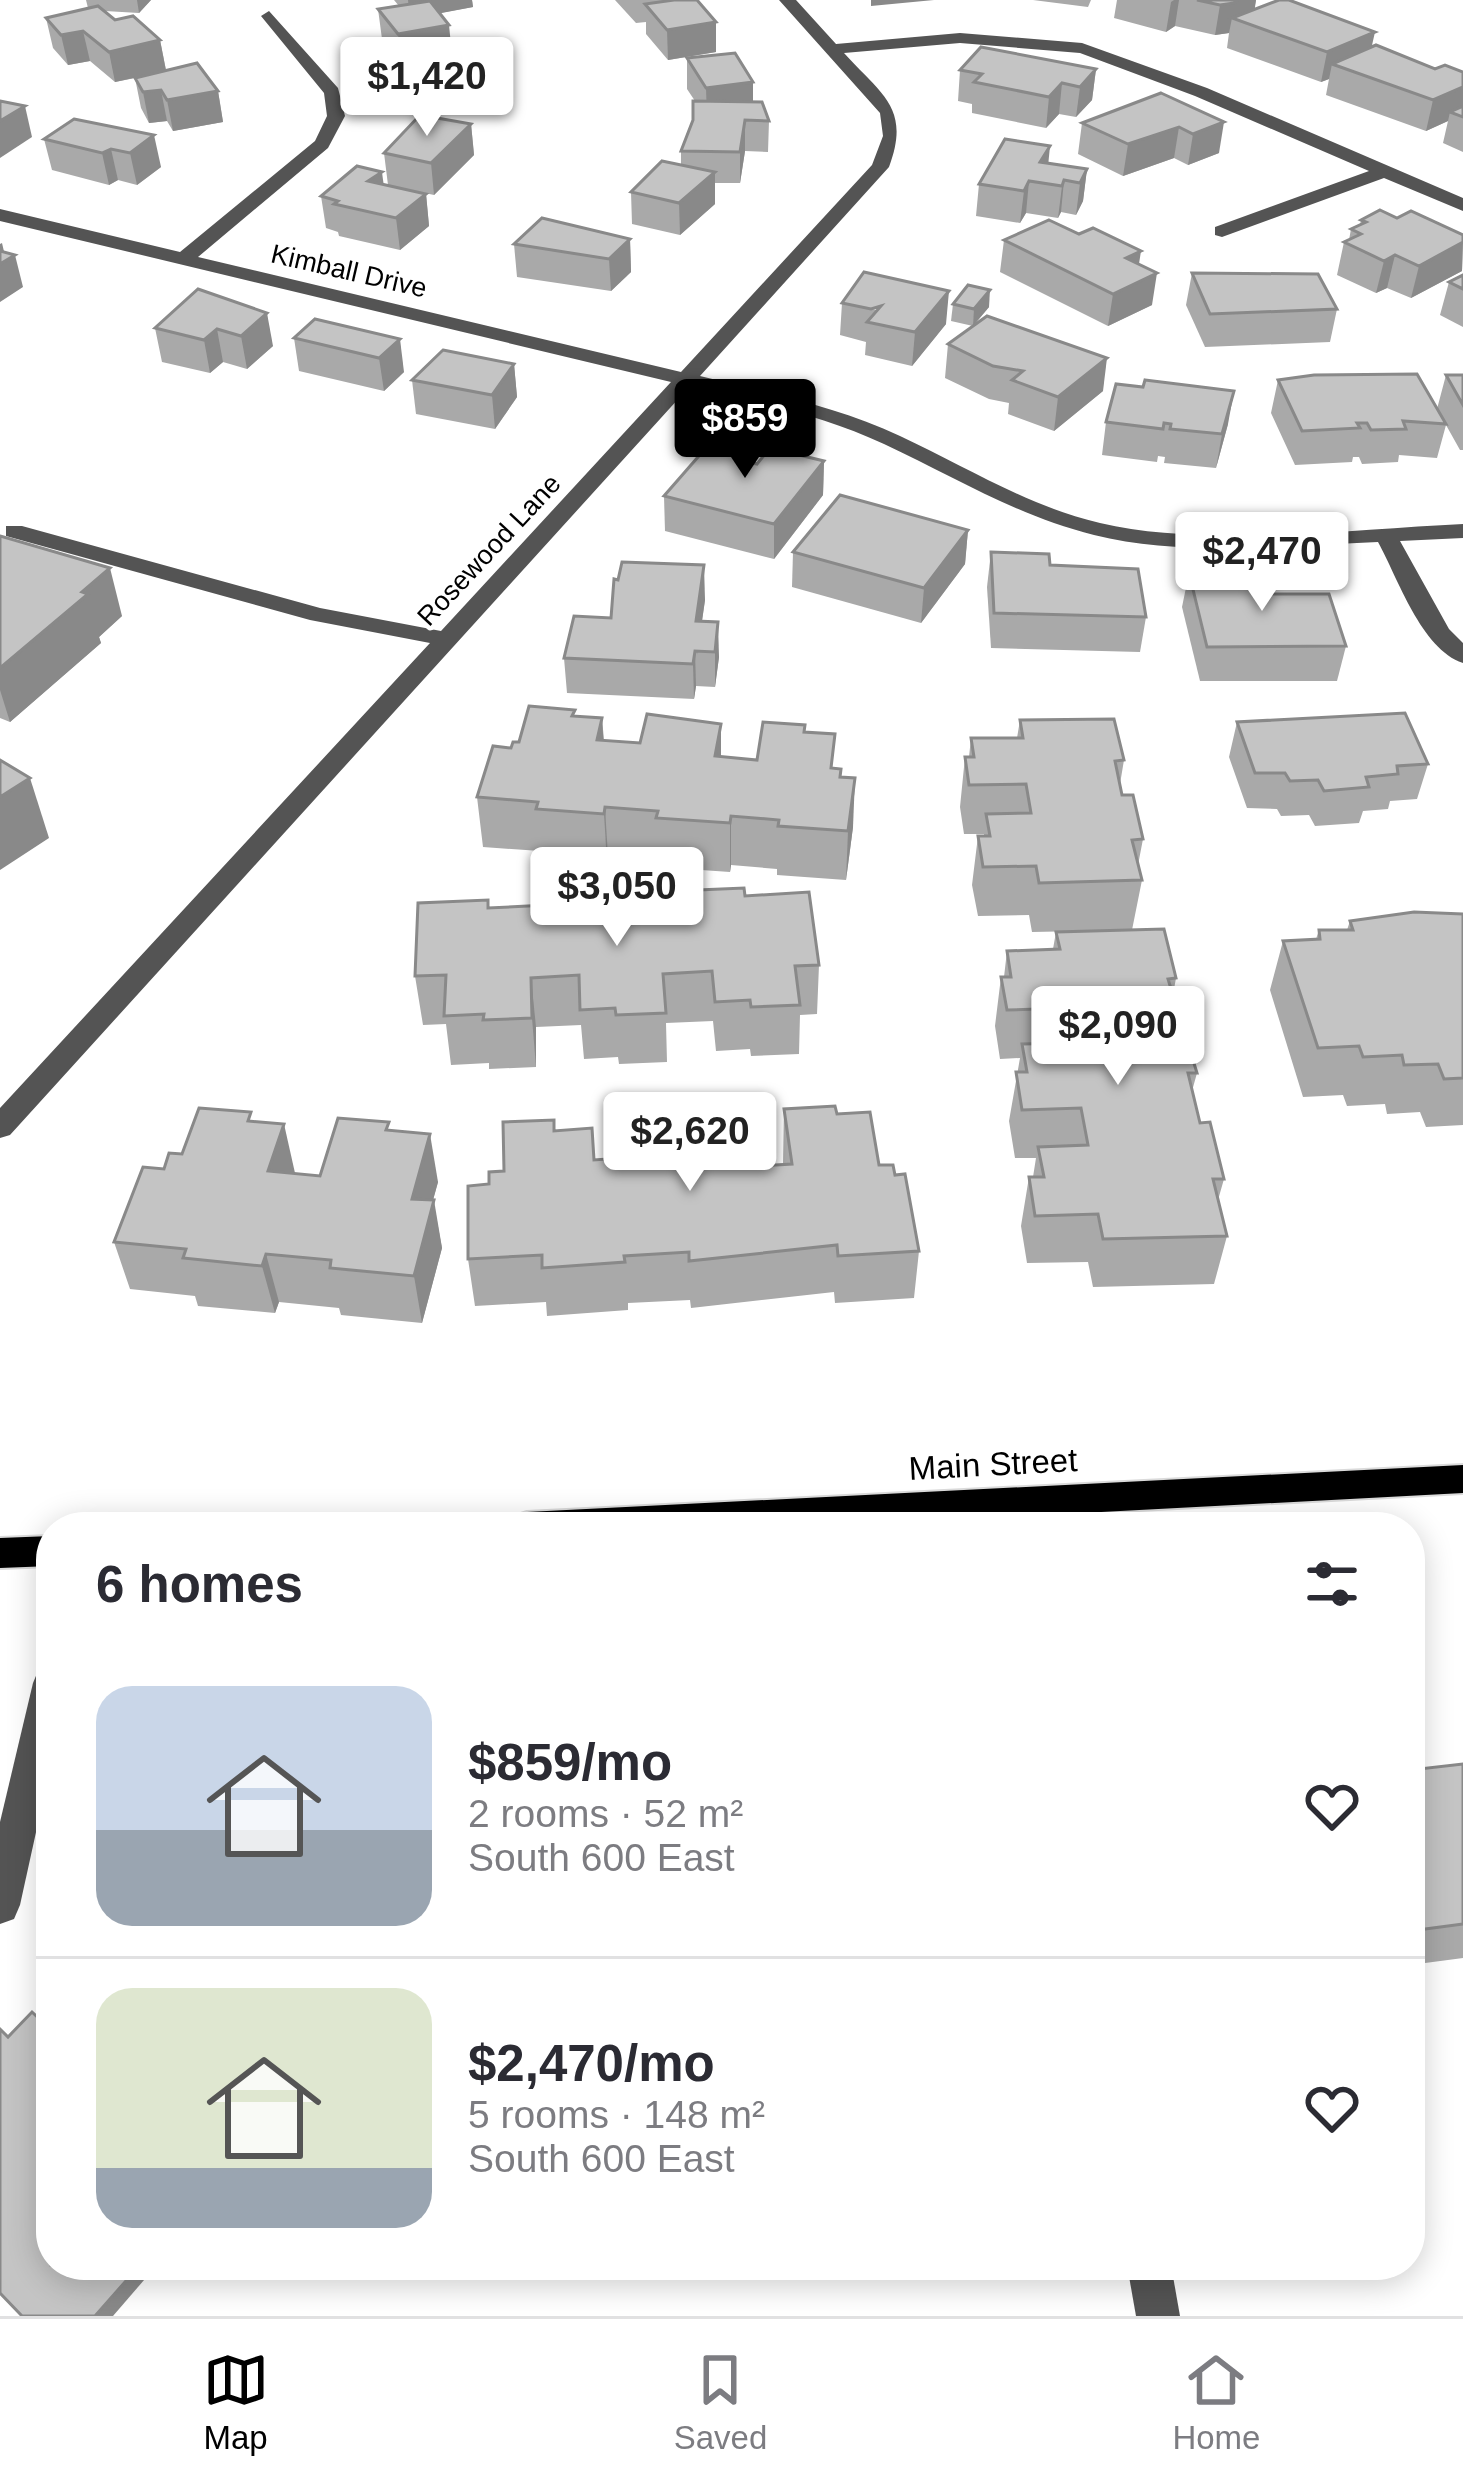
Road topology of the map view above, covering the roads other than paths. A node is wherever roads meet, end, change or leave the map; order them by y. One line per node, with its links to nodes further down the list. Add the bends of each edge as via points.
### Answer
1 (787, 0): 3 (street, Rosewood Lane)
2 (269, 16): 8 (street, via 332,92 336,116 322,144)
3 (836, 49): 4 (street, via 960,38 1082,48); 9 (street, Rosewood Lane, via 888,112 892,136 880,167)
4 (1380, 173): 5 (street); 7 (street)
5 (1463, 206)
6 (0, 215): 8 (street, Kimball Drive)
7 (1222, 231)
8 (184, 260): 9 (street, Kimball Drive)
9 (686, 379): 12 (street, Kimball Drive, via 827,413 1011,502 1100,530 1229,542); 13 (street, Rosewood Lane)
10 (14, 531): 13 (street, via 318,615)
11 (1463, 531): 12 (street, Kimball Drive)
12 (1386, 535): 14 (street, via 1439,632)
13 (447, 639): 15 (street, Rosewood Lane)
14 (1463, 656)
15 (0, 1127)
16 (1463, 1478): 17 (main road, Main Street)
17 (920, 1512)
18 (36, 1552): 19 (main road)
19 (0, 1553)
20 (36, 1748): 21 (street)
21 (0, 1905)
22 (1152, 2280): 23 (street)
23 (1158, 2316)

